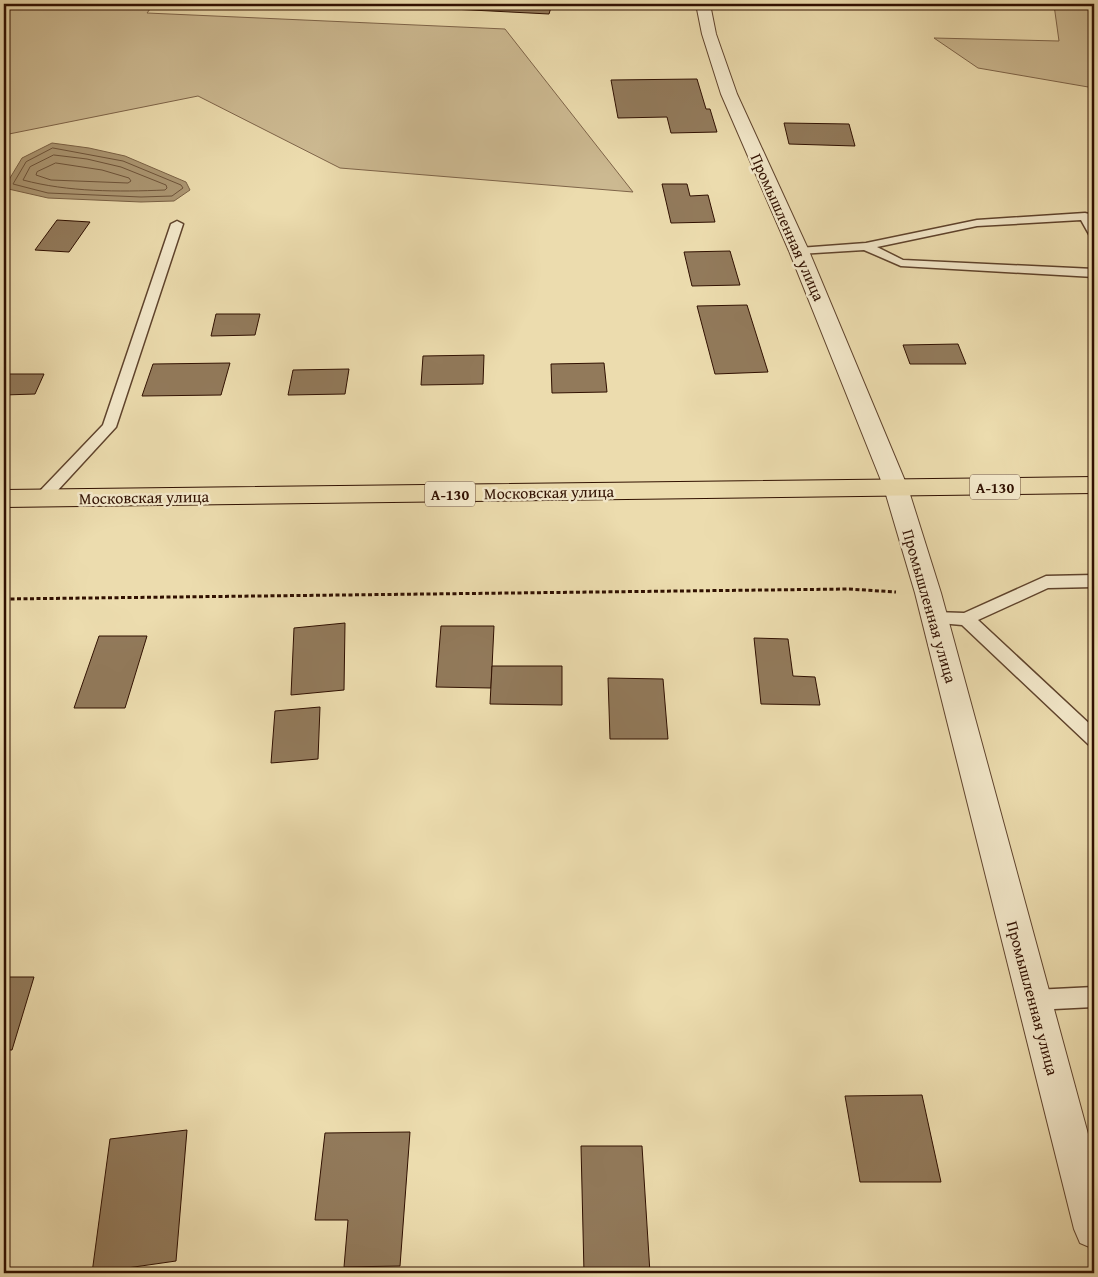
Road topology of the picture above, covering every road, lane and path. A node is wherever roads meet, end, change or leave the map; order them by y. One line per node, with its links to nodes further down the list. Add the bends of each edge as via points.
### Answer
1 (704, 4): 5 (street, Промышленная улица, via 709,34 729,94)
2 (177, 224): 9 (lane, via 110,427)
3 (1094, 234): 4 (lane, via 1084,216 977,223)
4 (866, 246): 5 (lane); 6 (lane, via 901,263)
5 (799, 250): 8 (street, Промышленная улица)
6 (1094, 273)
7 (1094, 485): 8 (highway, Московская улица / А-130)
8 (896, 488): 9 (highway, Московская улица / А-130); 13 (street, Промышленная улица)
9 (42, 498): 10 (highway, Московская улица / А-130)
10 (4, 499)
11 (1094, 582): 14 (lane, via 1046,582)
12 (4, 600): 13 (path, via 849,590)
13 (931, 606): 14 (lane); 17 (street, Промышленная улица)
14 (966, 619): 15 (lane)
15 (1094, 739)
16 (1094, 997): 17 (lane)
17 (1034, 1000): 18 (street, Промышленная улица)
18 (1094, 1230)

